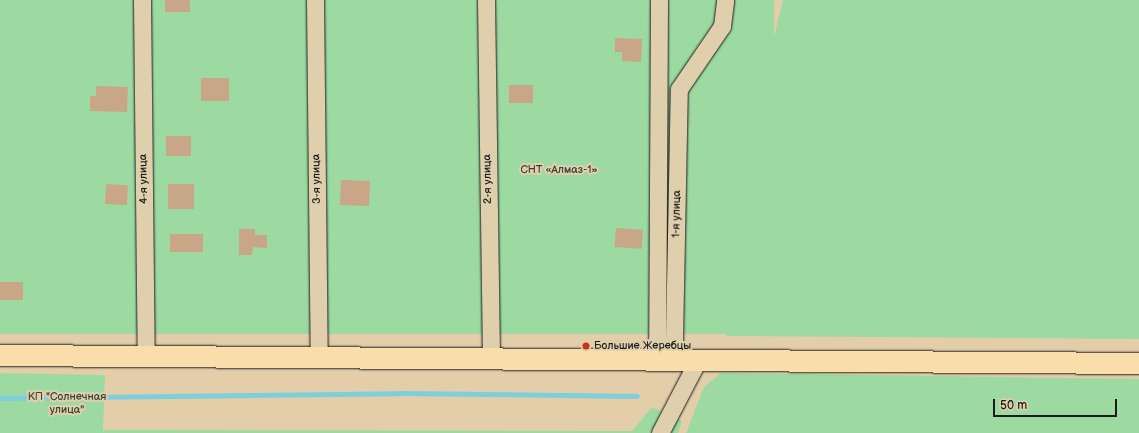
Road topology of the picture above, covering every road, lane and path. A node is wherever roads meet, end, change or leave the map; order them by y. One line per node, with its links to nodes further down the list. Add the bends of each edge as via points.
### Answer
1 (142, 0): 7 (street, 4-я улица)
2 (315, 0): 8 (street, 3-я улица)
3 (486, 0): 9 (street, 2-я улица)
4 (659, 0): 10 (street, via 657,340)
5 (725, 0): 10 (street, 1-я улица, via 722,26 679,89 674,340)
6 (0, 355): 7 (main road)
7 (146, 357): 8 (main road)
8 (319, 358): 9 (main road)
9 (490, 359): 10 (main road)
10 (668, 360): 11 (main road)
11 (698, 360): 12 (main road); 13 (street)
12 (1139, 363)
13 (660, 433)

